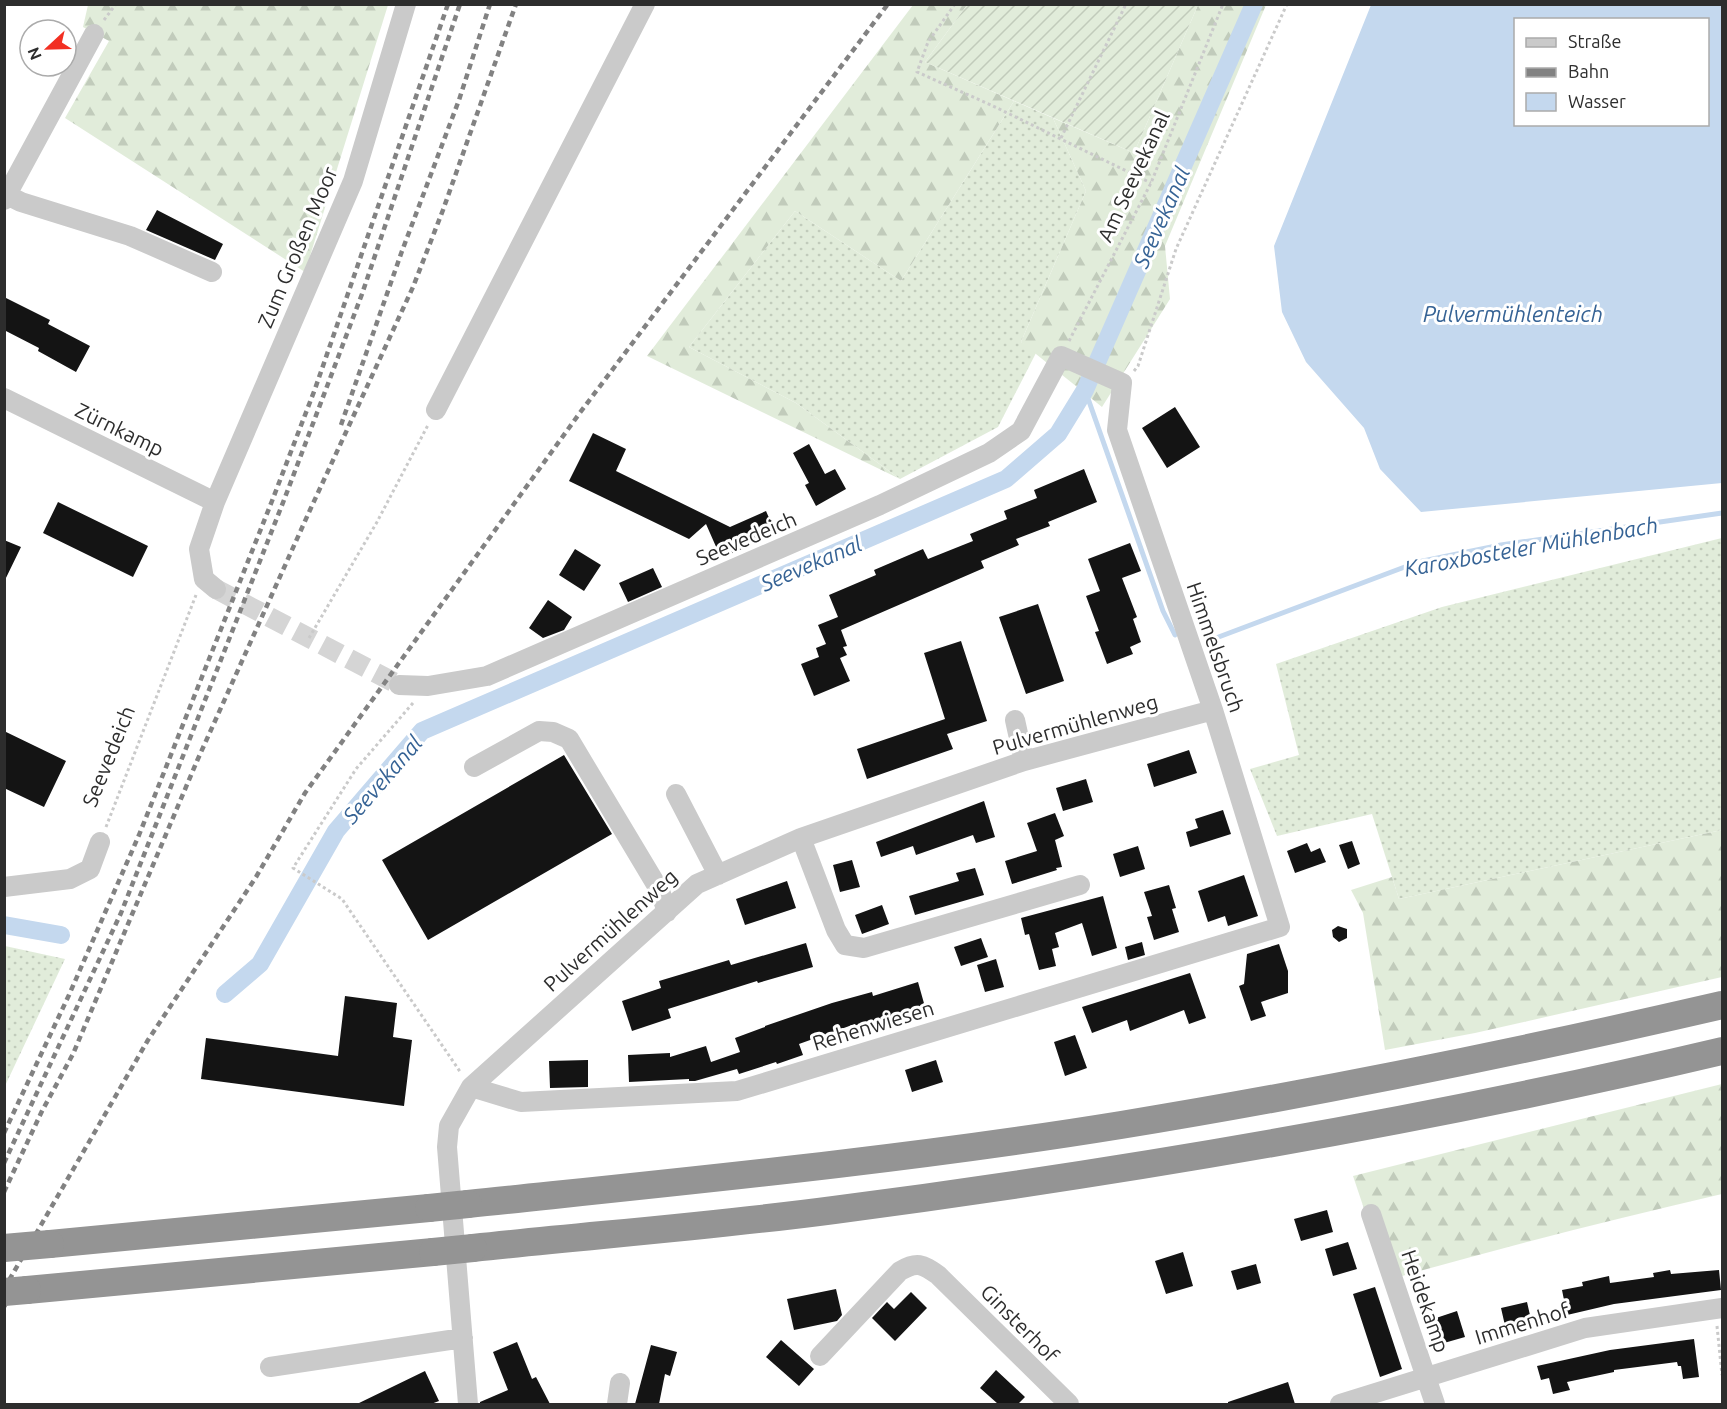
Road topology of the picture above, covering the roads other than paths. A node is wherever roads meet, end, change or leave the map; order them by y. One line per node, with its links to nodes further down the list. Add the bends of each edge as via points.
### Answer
1 (406, 4): 9 (street, Zum Großen Moor, via 352,181)
2 (645, 4): 8 (street)
3 (94, 33): 4 (street)
4 (6, 198): 5 (street, via 130,236)
5 (212, 272)
6 (1118, 381): 11 (street, Seevedeich, via 1070,360 1021,431 989,453 880,505 487,676 428,686); 12 (street, Himmelsbruch, via 1117,430)
7 (4, 398): 9 (street, Zürnkamp)
8 (436, 410)
9 (215, 502): 10 (street, via 199,549)
10 (210, 584)
11 (399, 686)
12 (1213, 710): 14 (street, Pulvermühlenweg); 23 (street, Himmelsbruch)
13 (1015, 720): 14 (street)
14 (1024, 761): 17 (street, Pulvermühlenweg)
15 (474, 767): 22 (street, via 540,731 568,739 660,891)
16 (676, 794): 19 (street)
17 (801, 838): 19 (street, Pulvermühlenweg); 20 (street, via 845,945 864,948)
18 (100, 842): 21 (street, via 90,869 70,879)
19 (718, 875): 22 (street, Pulvermühlenweg, via 698,884)
20 (1080, 885)
21 (4, 887)
22 (667, 912): 26 (street, Pulvermühlenweg)
23 (1280, 927): 26 (street, Rehenwiesen, via 736,1092 521,1102)
24 (1722, 1005): 28 (highway, bridge, via 1531,1049 1119,1126 832,1165)
25 (1722, 1051): 29 (highway, bridge, via 1378,1124 1118,1170 831,1210)
26 (471, 1087): 31 (street, Pulvermühlenweg, via 449,1126 447,1147)
27 (1371, 1214): 34 (street, Heidekamp)
28 (4, 1248)
29 (16, 1291)
30 (1719, 1309): 34 (street, Immenhof, via 1585,1328)
31 (463, 1338): 33 (street); 36 (street, Pulvermühlenweg)
32 (820, 1356): 38 (street, Ginsterhof, via 900,1271 922,1264 938,1275)
33 (270, 1367)
34 (1426, 1378): 39 (street, Immenhof); 40 (street, Heidekamp)
35 (620, 1383): 37 (street)
36 (468, 1404)
37 (617, 1404)
38 (1069, 1404)
39 (1340, 1404)
40 (1436, 1404)

